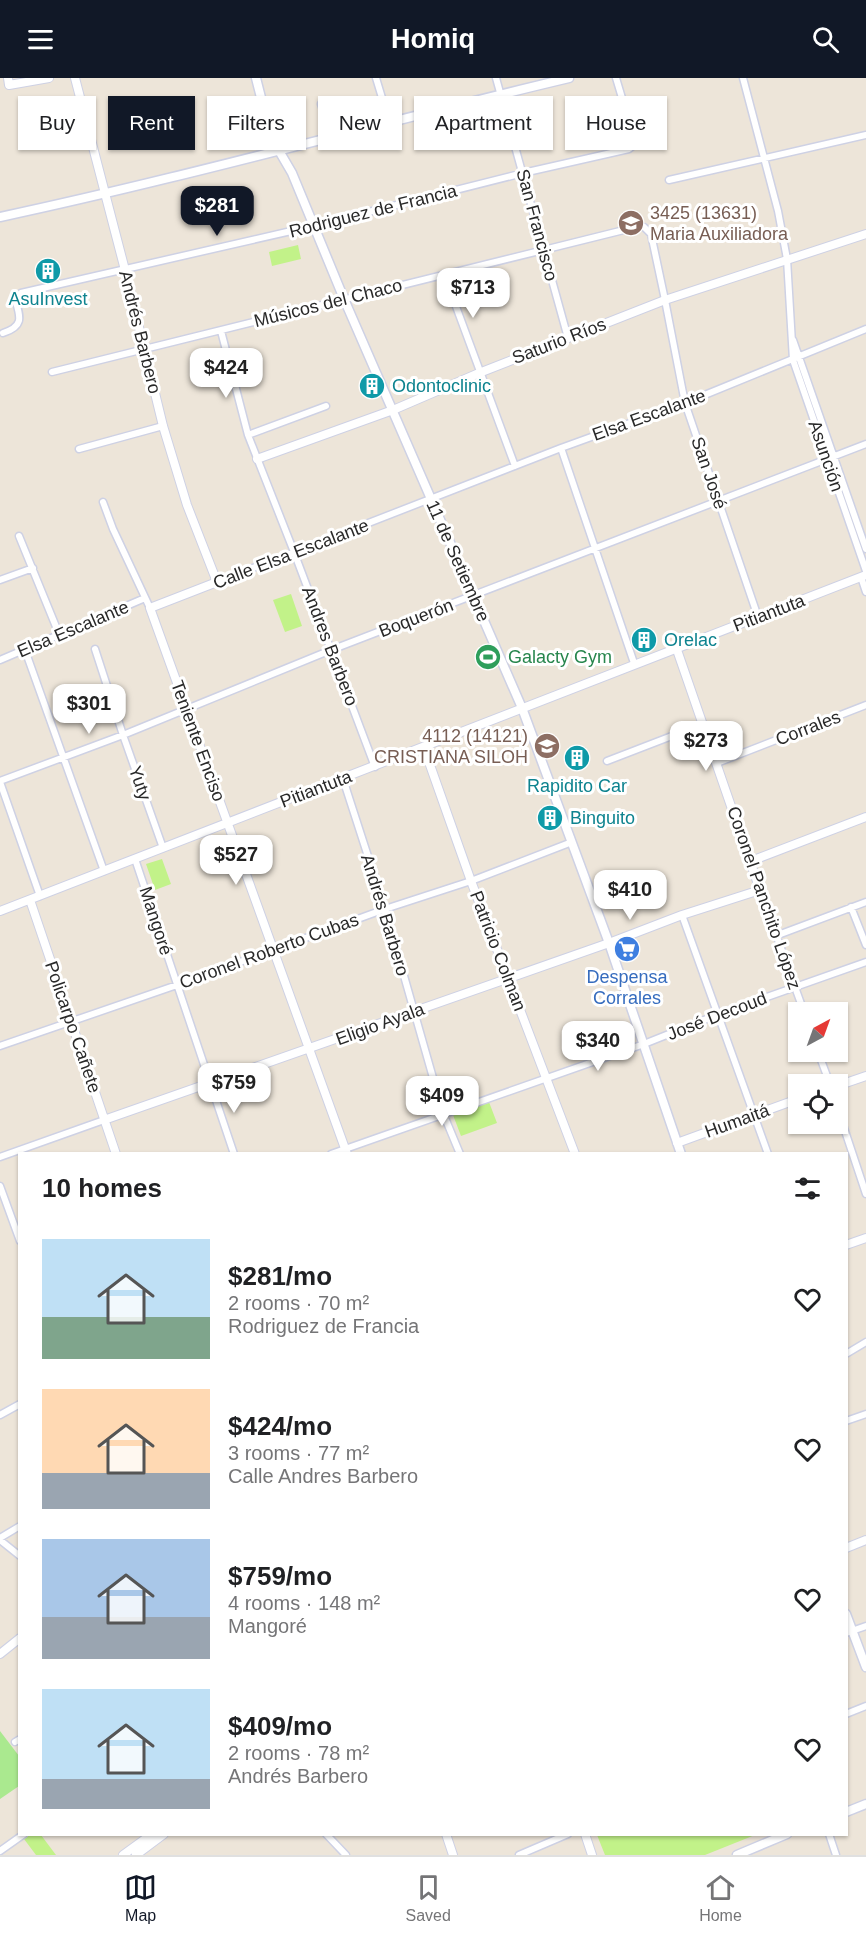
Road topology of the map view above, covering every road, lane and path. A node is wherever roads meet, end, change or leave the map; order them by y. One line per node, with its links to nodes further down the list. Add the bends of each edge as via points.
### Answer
1 (49, 78): 9 (street)
2 (75, 78): 19 (street, Andrés Barbero)
3 (256, 78): 11 (main road, 11 de Setiembre)
4 (376, 78): 12 (street)
5 (496, 78): 10 (street, San Francisco)
6 (569, 78): 10 (main road)
7 (616, 78): 17 (street, Rodriguez de Francia, via 634,145 623,151)
8 (743, 78): 16 (street, Asunción)
9 (6, 83)
10 (501, 94): 13 (main road); 17 (street, San Francisco)
11 (261, 96)
12 (381, 96)
13 (402, 118)
14 (866, 135): 16 (street)
15 (278, 150): 19 (main road); 21 (main road, 11 de Setiembre)
16 (765, 157): 18 (street); 25 (street, Asunción)
17 (523, 172): 21 (street, Rodriguez de Francia); 24 (street, San Francisco)
18 (669, 180)
19 (105, 194): 20 (main road); 26 (street, Andrés Barbero)
20 (0, 217)
21 (314, 226): 26 (street, Rodriguez de Francia); 28 (main road, 11 de Setiembre)
22 (640, 226): 24 (street, Músicos del Chaco); 29 (street, San José, via 651,234)
23 (866, 234): 25 (street, Saturio Ríos)
24 (545, 251): 27 (street, Músicos del Chaco); 33 (street, San Francisco)
25 (787, 259): 29 (street, Saturio Ríos); 35 (street, Asunción)
26 (125, 270): 32 (street, Rodriguez de Francia, via 17,295 20,318 12,330); 34 (street, Andrés Barbero)
27 (444, 274): 28 (street, Músicos del Chaco); 37 (street)
28 (344, 299): 31 (street, Músicos del Chaco); 40 (main road, 11 de Setiembre)
29 (666, 300): 33 (street, Saturio Ríos); 38 (street, San José)
30 (866, 329): 35 (street, Elsa Escalante)
31 (221, 331): 34 (street, Músicos del Chaco); 42 (street, Andres Barbero)
32 (3, 333)
33 (568, 338): 37 (street, Saturio Ríos)
34 (145, 349): 36 (street, Músicos del Chaco); 41 (street, Andrés Barbero)
35 (796, 358): 38 (street, Elsa Escalante); 46 (street, Asunción); 48 (street, Asunción)
36 (52, 372)
37 (479, 373): 40 (street, Saturio Ríos); 49 (street)
38 (685, 403): 44 (street, Elsa Escalante); 51 (street, San José)
39 (326, 406): 42 (street)
40 (393, 410): 47 (street, Saturio Ríos); 50 (main road, 11 de Setiembre)
41 (163, 426): 45 (street); 60 (street, Andrés Barbero, via 187,505)
42 (248, 435): 47 (street, Andres Barbero)
43 (866, 444): 46 (street, Boquerón)
44 (561, 448): 49 (street, Elsa Escalante); 54 (street)
45 (79, 449)
46 (835, 456): 48 (street, Boquerón); 55 (street, Asunción)
47 (257, 459): 56 (street, Andres Barbero)
48 (826, 459): 51 (street, Boquerón); 58 (street, Asunción)
49 (515, 466): 50 (street, Elsa Escalante)
50 (431, 499): 56 (street, Calle Elsa Escalante); 62 (main road, 11 de Setiembre)
51 (718, 501): 54 (street, Boquerón); 65 (street, San José)
52 (103, 502): 63 (street, Teniente Enciso)
53 (19, 536): 57 (street)
54 (595, 548): 62 (street, Boquerón); 72 (street)
55 (866, 549)
56 (294, 552): 60 (street, Calle Elsa Escalante); 70 (street, Andres Barbero)
57 (33, 568): 59 (street); 66 (street)
58 (864, 574): 61 (street, Asunción); 65 (street, Pitiantuta)
59 (0, 580)
60 (217, 582): 64 (street, Calle Elsa Escalante)
61 (866, 592)
62 (474, 595): 70 (street, Boquerón); 74 (main road, 11 de Setiembre)
63 (145, 598): 64 (street, Teniente Enciso); 66 (street, Elsa Escalante)
64 (150, 608): 75 (street, Teniente Enciso)
65 (758, 617): 67 (street, Pitiantuta)
66 (59, 634): 69 (street, Elsa Escalante)
67 (676, 647): 72 (street, Pitiantuta); 76 (street, Coronel Panchito López)
68 (96, 649): 77 (street, Yuty)
69 (25, 650): 71 (street, Elsa Escalante); 79 (street)
70 (331, 650): 75 (street, Boquerón); 82 (street, Andres Barbero)
71 (0, 660)
72 (634, 663): 74 (street, Pitiantuta)
73 (866, 705): 81 (street, Corrales)
74 (522, 708): 78 (street, Pitiantuta); 87 (main road, 11 de Setiembre)
75 (187, 710): 77 (street, Boquerón); 86 (street, Teniente Enciso)
76 (702, 724): 80 (street); 81 (street, Coronel Panchito López)
77 (123, 735): 79 (street, Boquerón); 88 (street, Yuty)
78 (424, 748): 82 (street, Pitiantuta); 92 (street, Patricio Colman)
79 (63, 757): 84 (street, Boquerón); 91 (street)
80 (607, 761)
81 (717, 763): 90 (street, Coronel Panchito López)
82 (375, 767): 83 (street, Pitiantuta)
83 (343, 779): 86 (street, Pitiantuta); 98 (street, Andrés Barbero)
84 (0, 781): 94 (street)
85 (866, 816): 90 (street)
86 (227, 823): 88 (street, Pitiantuta); 104 (street, Teniente Enciso)
87 (572, 842): 92 (street, Coronel Roberto Cubas); 102 (main road, 11 de Setiembre)
88 (163, 848): 89 (street, Pitiantuta)
89 (135, 859): 91 (street, Pitiantuta); 107 (street, Mangoré)
90 (751, 861): 93 (street, Coronel Panchito López)
91 (104, 871): 94 (street, Pitiantuta)
92 (471, 881): 98 (street, Coronel Roberto Cubas); 106 (street, Patricio Colman)
93 (760, 890): 100 (street, Eligio Ayala); 101 (street, Coronel Panchito López)
94 (40, 896): 95 (street, Pitiantuta)
95 (30, 900): 99 (street, Pitiantuta); 112 (street, Policarpo Cañete)
96 (866, 902): 97 (street)
97 (851, 907): 101 (street); 103 (street)
98 (385, 909): 104 (street, Coronel Roberto Cubas); 110 (street, Andrés Barbero)
99 (0, 911)
100 (682, 915): 102 (street, Eligio Ayala); 111 (street)
101 (778, 935): 108 (street, Coronel Panchito López)
102 (609, 943): 106 (street, Eligio Ayala); 113 (main road, 11 de Setiembre)
103 (866, 945)
104 (273, 949): 107 (street, Coronel Roberto Cubas); 115 (street, Teniente Enciso)
105 (866, 962): 108 (street, José Decoud)
106 (509, 977): 110 (street, Eligio Ayala); 117 (street, Patricio Colman)
107 (177, 985): 112 (street, Coronel Roberto Cubas); 119 (street, Mangoré)
108 (795, 987): 109 (street, Coronel Panchito López); 111 (street, José Decoud)
109 (800, 1002)
110 (414, 1012): 115 (street, Eligio Ayala); 121 (street, Andrés Barbero)
111 (719, 1014): 113 (street, José Decoud); 122 (street)
112 (72, 1021): 114 (street, Coronel Roberto Cubas); 123 (street, Policarpo Cañete)
113 (644, 1044): 117 (street, José Decoud); 125 (main road, 11 de Setiembre)
114 (0, 1046)
115 (308, 1049): 119 (street, Eligio Ayala); 126 (street, Teniente Enciso)
116 (866, 1076): 118 (street)
117 (545, 1077): 121 (street, José Decoud); 130 (street, Patricio Colman)
118 (848, 1082)
119 (211, 1083): 123 (street, Eligio Ayala); 128 (street, Mangoré)
120 (788, 1102): 122 (street, Humaitá)
121 (443, 1113): 126 (street, José Decoud); 129 (street, Andrés Barbero)
122 (754, 1114): 125 (street, Humaitá); 132 (street)
123 (104, 1120): 127 (street, Policarpo Cañete); 133 (street, Eligio Ayala)
124 (846, 1134): 135 (street)
125 (677, 1143): 131 (main road, 11 de Setiembre)
126 (346, 1151)
127 (115, 1152)
128 (233, 1152)
129 (459, 1152)
130 (574, 1152)
131 (680, 1152)
132 (767, 1152)
133 (0, 1157)
134 (0, 1186): 136 (street)
135 (866, 1194)
136 (3, 1205): 137 (street)
137 (18, 1237)
138 (866, 1238): 139 (street)
139 (848, 1244)
140 (866, 1342): 141 (street)
141 (848, 1352)
142 (18, 1405): 144 (street)
143 (866, 1414): 145 (street)
144 (0, 1415)
145 (848, 1420)
146 (18, 1527): 147 (street)
147 (0, 1539): 150 (street)
148 (866, 1540): 149 (street)
149 (848, 1547)
150 (18, 1554)
151 (866, 1626): 152 (street)
152 (849, 1632): 155 (main road)
153 (18, 1640): 154 (street)
154 (0, 1654)
155 (866, 1667)
156 (866, 1706): 157 (street)
157 (848, 1713)
158 (866, 1804): 159 (main road)
159 (848, 1811)
160 (21, 1836): 169 (street)
161 (149, 1836): 170 (street)
162 (161, 1836): 171 (street)
163 (328, 1836): 172 (street)
164 (447, 1836): 173 (street)
165 (563, 1836): 174 (street)
166 (586, 1836): 175 (street)
167 (782, 1836): 176 (main road)
168 (830, 1836): 177 (street)
169 (0, 1851)
170 (123, 1855)
171 (135, 1855)
172 (346, 1855)
173 (453, 1855)
174 (519, 1855)
175 (592, 1855)
176 (737, 1855)
177 (836, 1855)

